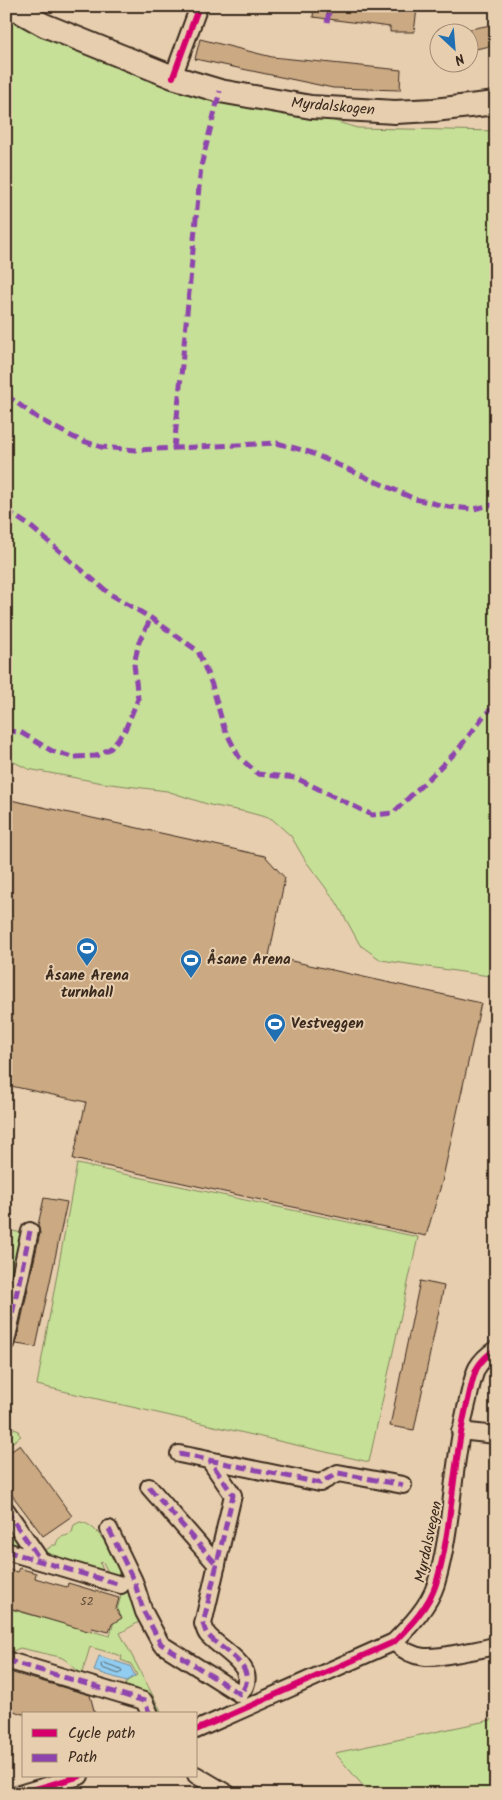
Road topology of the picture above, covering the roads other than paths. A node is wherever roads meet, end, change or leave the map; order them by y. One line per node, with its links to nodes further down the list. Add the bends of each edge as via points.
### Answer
1 (10, 6): 3 (main road, Myrdalskogen, via 44,25)
2 (199, 6): 3 (street)
3 (173, 77): 4 (main road, Myrdalskogen, via 220,92 311,107 395,112)
4 (496, 103)
5 (30, 1231): 6 (street)
6 (6, 1342)
7 (496, 1348): 8 (street, Myrdalsvegen, via 478,1367)
8 (460, 1430): 9 (street); 20 (street, Myrdalsvegen, via 435,1586 410,1626)
9 (496, 1435)
10 (179, 1454): 11 (street)
11 (210, 1461): 12 (street, via 320,1484 338,1473); 18 (street, via 233,1495)
12 (403, 1485)
13 (149, 1486): 18 (street)
14 (6, 1510): 17 (street)
15 (108, 1529): 18 (street, via 161,1644 240,1694 248,1681 246,1673 241,1664 206,1633 203,1624)
16 (6, 1551): 17 (street)
17 (41, 1561): 19 (street)
18 (217, 1566)
19 (121, 1585)
20 (394, 1642): 21 (street, via 402,1650 429,1658); 24 (street, Myrdalsvegen)
21 (496, 1645)
22 (6, 1660): 23 (street, via 144,1701)
23 (149, 1712)
24 (198, 1729)
25 (198, 1776): 28 (street)
26 (73, 1778): 27 (street)
27 (19, 1794)
28 (228, 1794)

